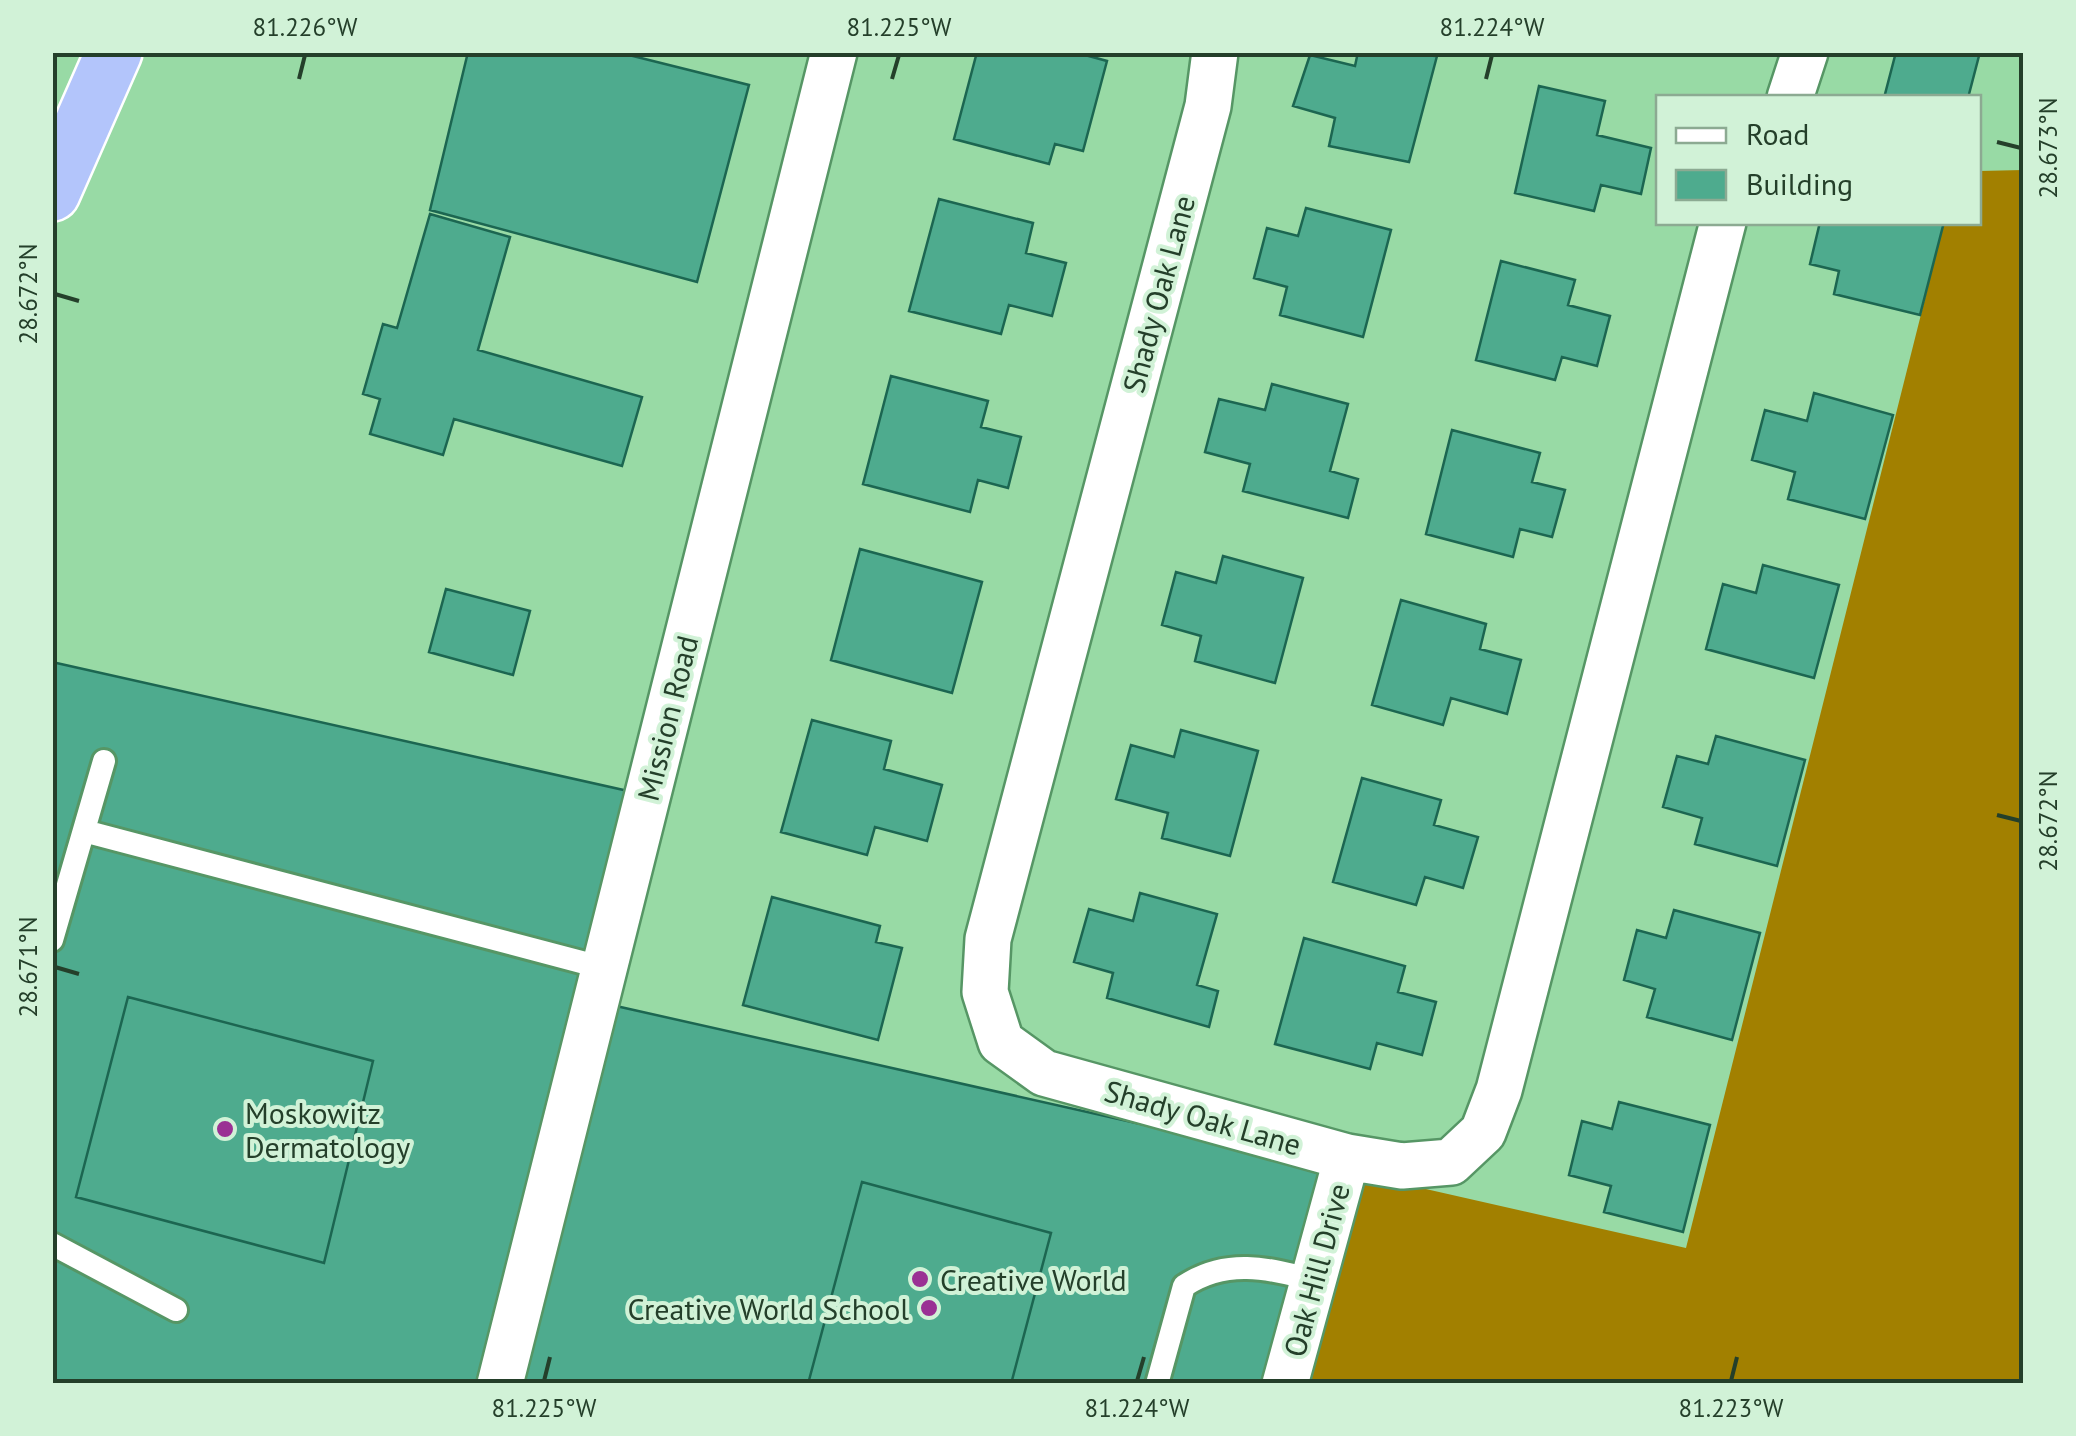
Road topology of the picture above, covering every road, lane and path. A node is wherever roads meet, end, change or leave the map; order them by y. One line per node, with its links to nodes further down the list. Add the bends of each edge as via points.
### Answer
1 (114, 52): 6 (highway)
2 (834, 52): 11 (street, Mission Road)
3 (1215, 52): 12 (street, Shady Oak Lane, via 1208,106 988,939 985,992 1001,1042 1044,1073)
4 (1804, 52): 5 (street)
5 (1791, 95)
6 (52, 193)
7 (1722, 225): 12 (street, Shady Oak Lane, via 1483,1132 1451,1162 1402,1166)
8 (104, 762): 9 (lane)
9 (84, 831): 10 (lane); 11 (lane)
10 (52, 940)
11 (604, 968): 16 (street, Mission Road)
12 (1347, 1157): 14 (street, Oak Hill Drive)
13 (52, 1244): 15 (lane)
14 (1314, 1280): 17 (lane, via 1255,1265 1204,1273 1184,1286); 18 (street, Oak Hill Drive)
15 (176, 1310)
16 (500, 1384)
17 (1157, 1384)
18 (1285, 1384)

